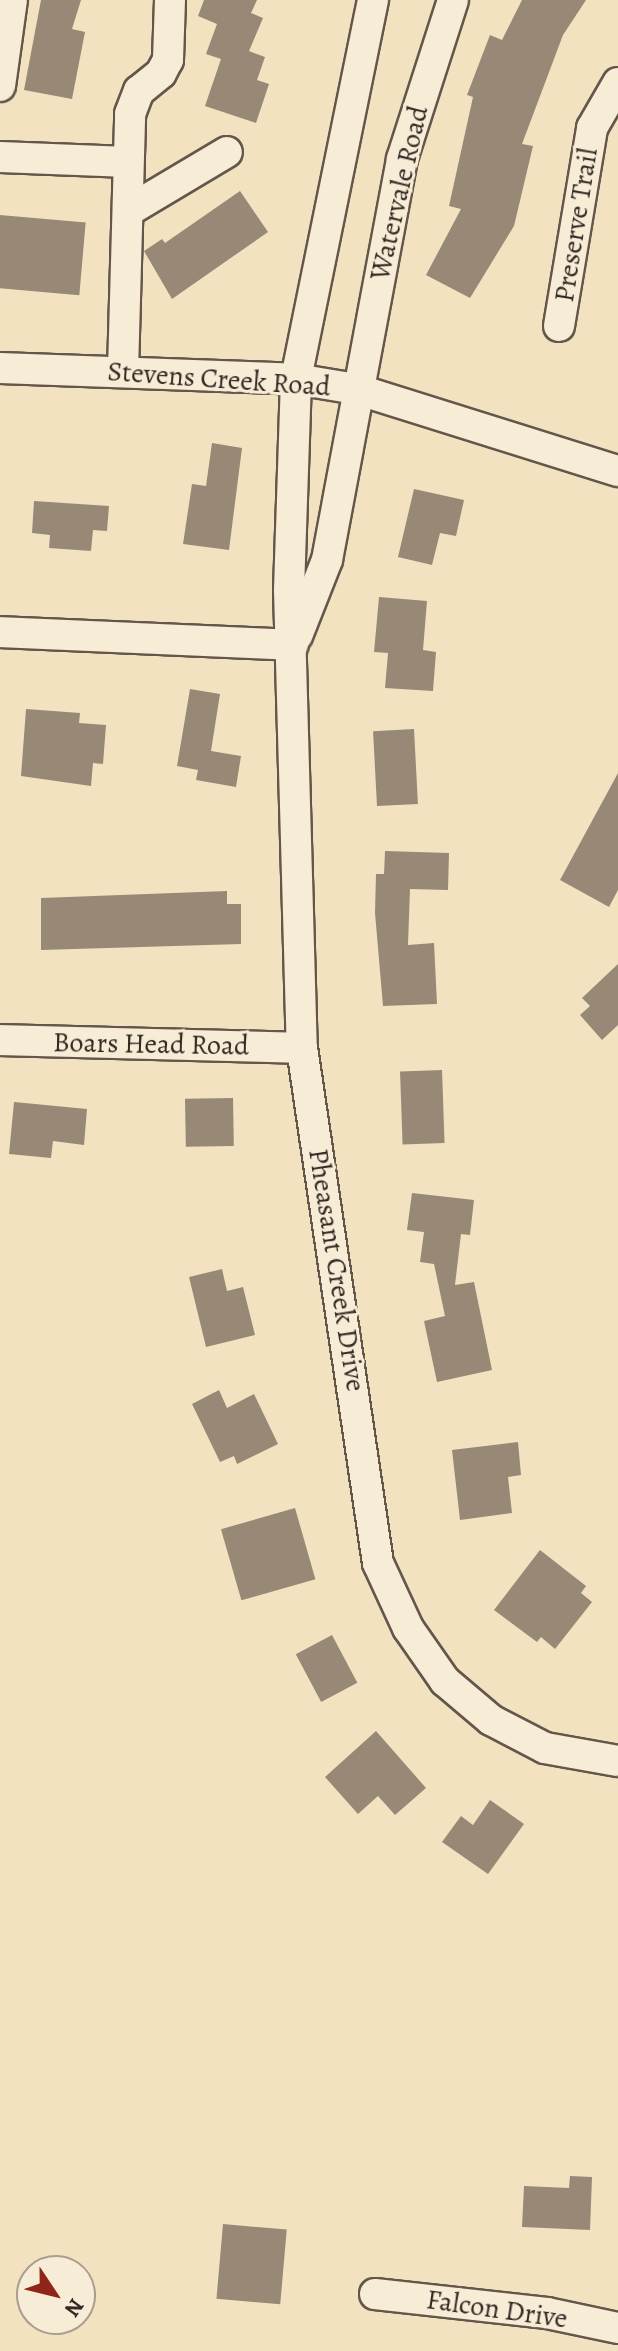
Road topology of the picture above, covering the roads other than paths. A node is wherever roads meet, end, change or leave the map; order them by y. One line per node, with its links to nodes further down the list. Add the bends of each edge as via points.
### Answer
1 (12, 0): 6 (street)
2 (170, 0): 9 (street, via 168,60 139,91 130,114)
3 (373, 0): 14 (street)
4 (453, 0): 15 (street, Watervale Road, via 402,159)
5 (618, 83): 11 (street, Preserve Trail, via 592,128)
6 (0, 86)
7 (227, 152): 10 (street)
8 (0, 157): 9 (street)
9 (128, 162): 10 (street)
10 (128, 211): 13 (street)
11 (559, 326)
12 (0, 368): 13 (street, Stevens Creek Road)
13 (123, 371): 14 (street, Stevens Creek Road)
14 (296, 379): 15 (street, Stevens Creek Road); 17 (street, Pheasant Creek Drive)
15 (356, 389): 16 (street, Stevens Creek Road); 18 (street, Pheasant Creek Drive)
16 (618, 471)
17 (292, 504): 18 (street); 20 (street, Pheasant Creek Drive)
18 (335, 509): 20 (street, Pheasant Creek Drive, via 327,560)
19 (0, 632): 20 (street)
20 (293, 645): 22 (street, Pheasant Creek Drive)
21 (0, 1040): 22 (street, Boars Head Road)
22 (302, 1048): 23 (street, Pheasant Creek Drive, via 378,1563 408,1628 445,1681 491,1720 545,1748)
23 (618, 1761)
24 (375, 2294): 25 (street, Falcon Drive, via 547,2313)
25 (618, 2328)

